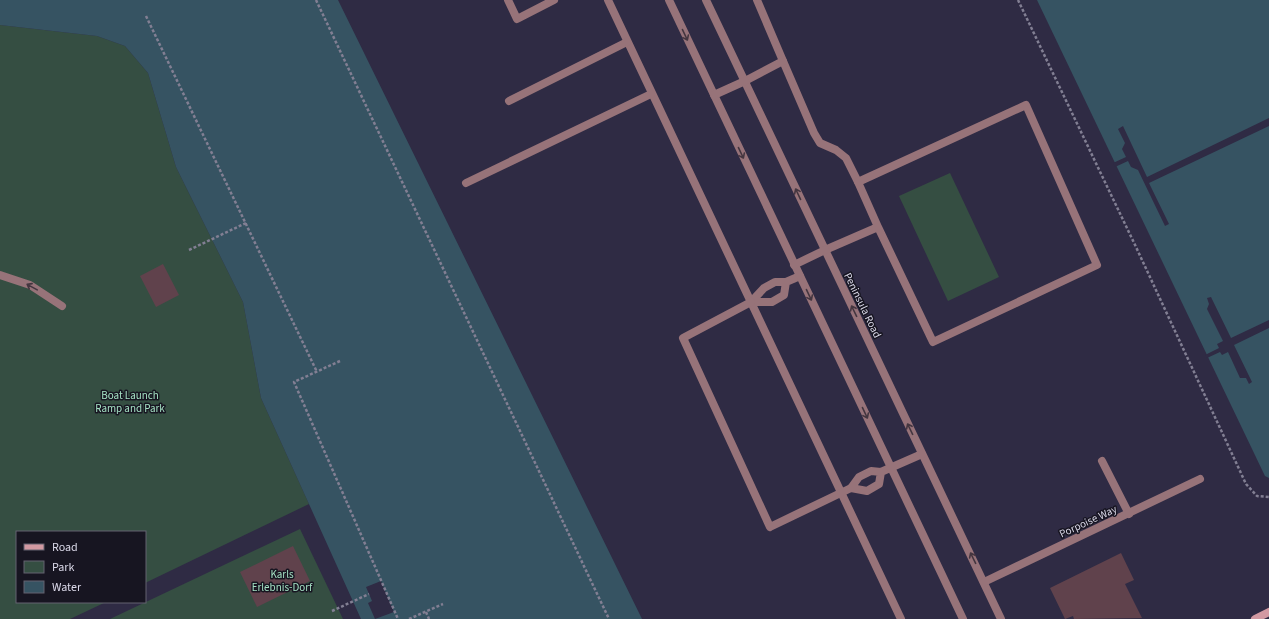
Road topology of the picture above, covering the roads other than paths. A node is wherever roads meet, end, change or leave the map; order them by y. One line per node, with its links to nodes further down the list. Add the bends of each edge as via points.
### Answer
1 (508, 0): 2 (street, via 517,19)
2 (554, 0)
3 (608, 0): 7 (street)
4 (669, 0): 11 (street, one-way to 11)
5 (706, 0): 9 (street, Peninsula Road)
6 (757, 0): 8 (street)
7 (628, 42): 10 (street); 12 (street)
8 (783, 61): 9 (street); 13 (street, via 820,143 846,158)
9 (745, 81): 11 (street); 16 (street, Peninsula Road, one-way to 9)
10 (651, 94): 14 (street); 21 (street)
11 (714, 95): 17 (street, one-way to 17)
12 (509, 101)
13 (858, 182): 15 (street); 15 (street, via 1026,105 1097,264 933,342)
14 (466, 183)
15 (878, 227): 16 (street)
16 (825, 250): 17 (street); 23 (street, Peninsula Road, one-way to 16)
17 (794, 265): 19 (street)
18 (0, 275): 22 (street, one-way to 18, via 30,285)
19 (800, 276): 20 (street); 25 (street, one-way to 25)
20 (786, 282): 21 (street, via 775,282 764,288); 21 (street, via 784,295 772,302)
21 (751, 302): 29 (street); 29 (street, via 683,338 770,528)
22 (62, 306)
23 (922, 454): 25 (street); 31 (street, Peninsula Road, one-way to 23)
24 (1102, 460): 30 (street)
25 (890, 468): 26 (street); 34 (street)
26 (881, 472): 28 (street, via 871,471 859,477); 28 (street, via 879,484 873,488 867,491)
27 (1200, 479): 30 (street, Porpoise Way)
28 (851, 488): 29 (street)
29 (841, 493): 33 (street)
30 (1130, 514): 31 (street, Porpoise Way)
31 (984, 582): 35 (street, Peninsula Road)
32 (1269, 612): 36 (main road)
33 (901, 619)
34 (963, 619)
35 (1001, 619)
36 (1255, 619)

